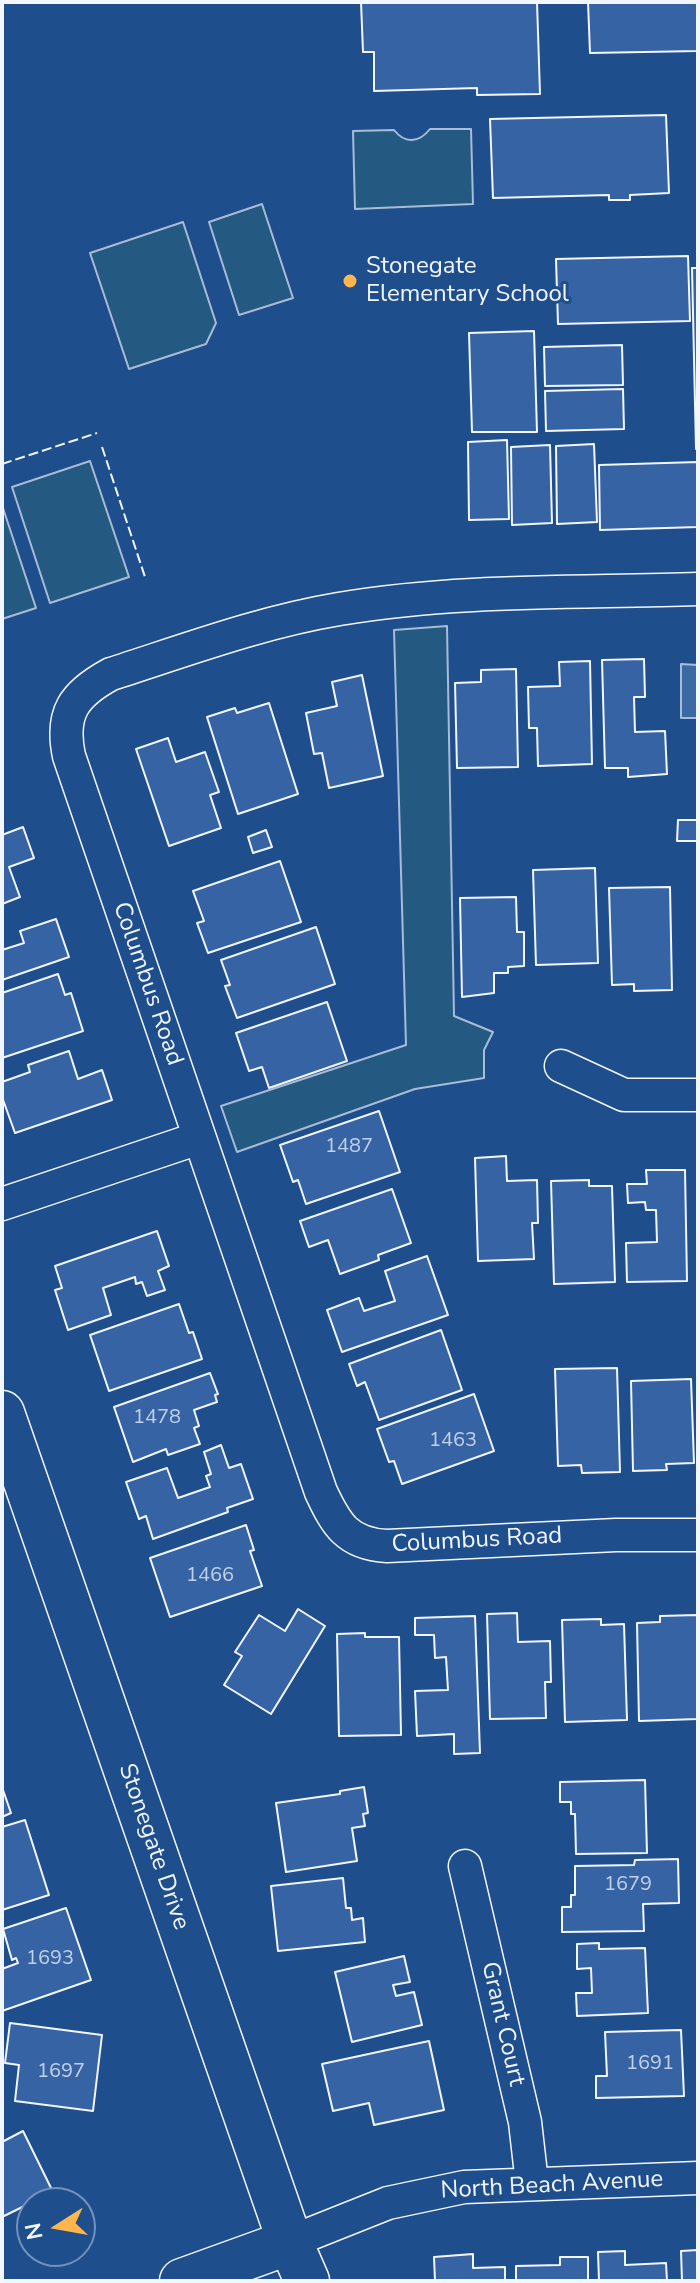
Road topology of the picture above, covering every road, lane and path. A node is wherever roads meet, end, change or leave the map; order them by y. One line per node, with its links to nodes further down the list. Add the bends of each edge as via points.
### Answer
1 (698, 589): 4 (street, Columbus Road, via 447,597 339,609 259,627 111,674 78,696 66,724 69,756)
2 (561, 1066): 3 (street, via 624,1095)
3 (698, 1095)
4 (199, 1138): 5 (street); 7 (street, Columbus Road, via 321,1492 346,1533 387,1546)
5 (2, 1204)
6 (2, 1413): 11 (street, Stonegate Drive)
7 (698, 1535)
8 (465, 1866): 10 (street, Grant Court, via 525,2122)
9 (698, 2178): 10 (street, North Beach Avenue)
10 (532, 2183): 11 (street, North Beach Avenue, via 464,2187 388,2203)
11 (299, 2262): 12 (street, North Beach Avenue)
12 (182, 2281)

